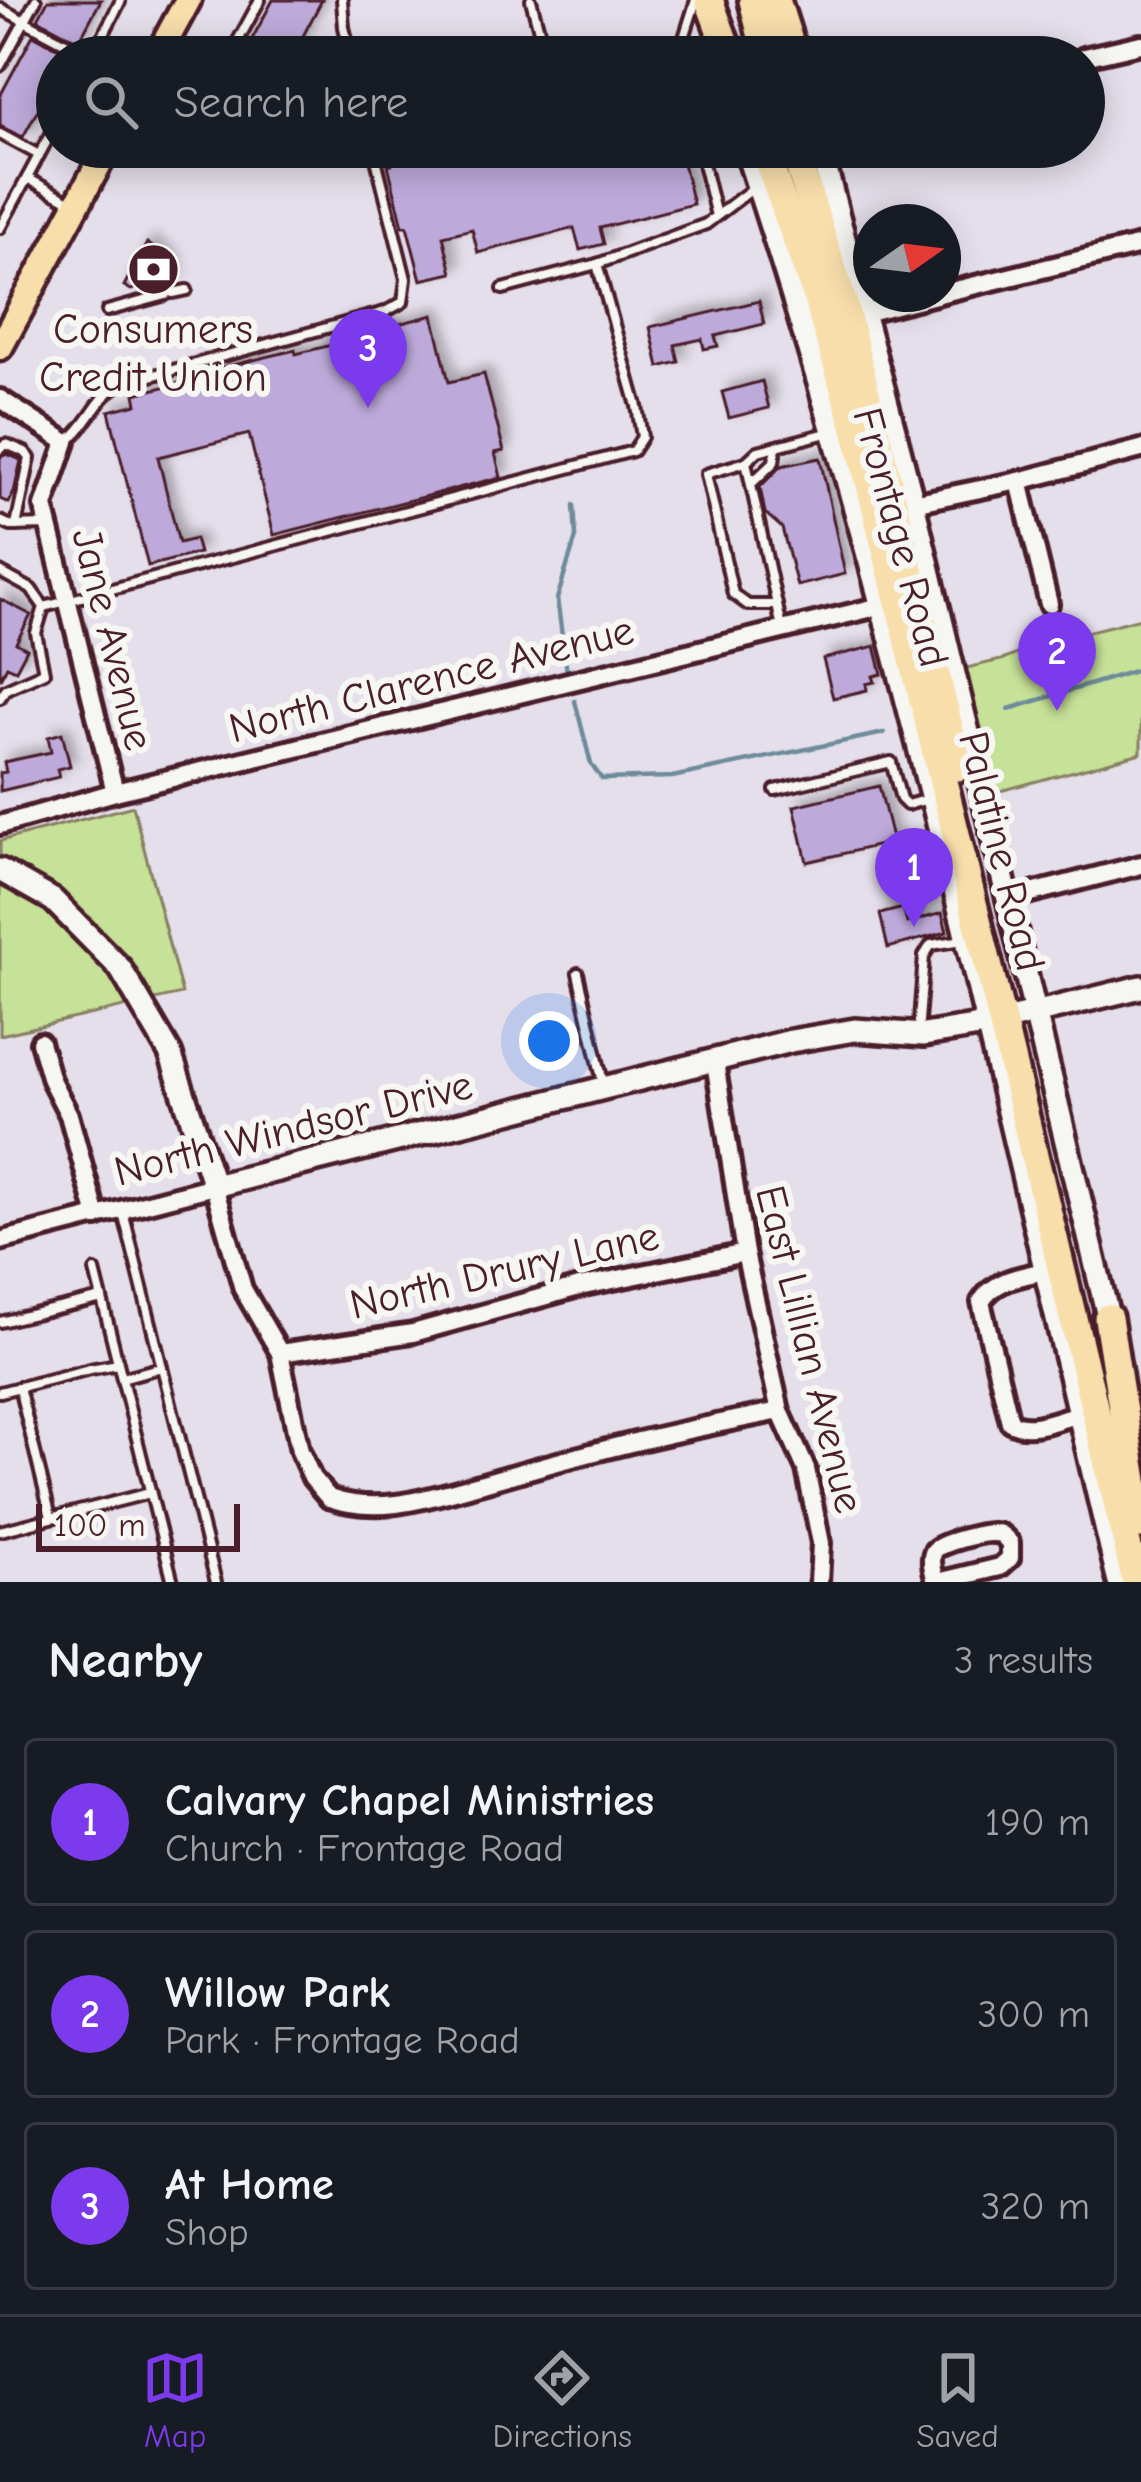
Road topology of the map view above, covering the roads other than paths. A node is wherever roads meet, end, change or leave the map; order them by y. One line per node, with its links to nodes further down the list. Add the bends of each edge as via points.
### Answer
1 (36, 0): 11 (lane)
2 (188, 0): 14 (main road)
3 (260, 0): 15 (lane)
4 (342, 0): 16 (lane)
5 (531, 0): 17 (lane)
6 (703, 0): 18 (lane); 19 (highway); 20 (highway)
7 (753, 0): 21 (highway)
8 (776, 0): 22 (highway)
9 (120, 2): 13 (lane)
10 (0, 8): 11 (lane)
11 (25, 21): 12 (lane); 25 (lane)
12 (53, 36)
13 (103, 36)
14 (171, 36)
15 (241, 36)
16 (346, 36)
17 (540, 36)
18 (687, 36)
19 (712, 36)
20 (720, 36)
21 (762, 36)
22 (787, 36)
23 (1141, 44): 24 (street)
24 (1105, 52)
25 (0, 66)
26 (0, 134): 27 (lane)
27 (36, 153)
28 (36, 161): 36 (lane)
29 (97, 168): 38 (main road)
30 (378, 168): 52 (lane, via 406,279 403,302 118,385)
31 (704, 168): 39 (lane)
32 (752, 168): 37 (street, Frontage Road)
33 (771, 168): 81 (highway, Palatine Road, via 856,428)
34 (800, 168): 81 (highway, Palatine Road, via 843,302)
35 (826, 168): 48 (street, Frontage Road)
36 (27, 178): 38 (lane); 40 (lane)
37 (758, 185): 39 (lane); 51 (street, Frontage Road)
38 (76, 206): 49 (main road)
39 (716, 217): 42 (lane)
40 (0, 228)
41 (1141, 245): 44 (street)
42 (597, 264): 43 (lane); 64 (lane, via 637,406 642,437 633,451)
43 (503, 289)
44 (961, 289)
45 (187, 290): 46 (lane)
46 (107, 311)
47 (868, 312): 48 (street)
48 (864, 313): 59 (street, Frontage Road)
49 (0, 347)
50 (0, 399): 52 (street)
51 (835, 431): 53 (lane); 67 (street, Frontage Road)
52 (66, 442): 61 (street, Jane Avenue, via 44,506)
53 (776, 447): 56 (lane); 58 (lane, via 775,462)
54 (1141, 448): 57 (street)
55 (0, 449): 62 (lane, via 6,444 30,458)
56 (746, 463): 58 (lane); 66 (lane, via 706,474 733,594 748,604)
57 (1019, 481): 59 (street); 65 (street)
58 (751, 484): 66 (lane)
59 (913, 503): 77 (street, Frontage Road)
60 (0, 520): 62 (lane)
61 (48, 525): 62 (lane); 64 (street, Jane Avenue)
62 (16, 526)
63 (0, 572): 68 (lane)
64 (67, 600): 68 (lane); 72 (street, Jane Avenue)
65 (1049, 604)
66 (777, 605): 69 (lane)
67 (881, 606): 69 (street, North Clarence Avenue); 73 (street, Frontage Road)
68 (44, 607): 70 (lane, via 36,634 44,672)
69 (782, 630): 72 (street, North Clarence Avenue)
70 (0, 698)
71 (776, 790): 73 (lane, via 891,762 907,805)
72 (115, 792): 74 (street, North Clarence Avenue)
73 (930, 799): 78 (street, Frontage Road)
74 (0, 825)
75 (1141, 865): 77 (street)
76 (0, 870): 86 (street, via 53,900 120,968 170,1053)
77 (1008, 899): 81 (street, Frontage Road)
78 (964, 940): 81 (street, Frontage Road); 82 (lane, via 931,945 924,956)
79 (578, 973): 85 (lane)
80 (1141, 987): 81 (street, North Windsor Drive)
81 (1011, 1019): 82 (street, North Windsor Drive); 91 (street, Frontage Road); 94 (street, Frontage Road); 109 (highway, Palatine Road); 114 (highway, Palatine Road)
82 (918, 1035): 84 (street, North Windsor Drive, via 855,1030)
83 (40, 1042): 88 (street, North Windsor Drive)
84 (715, 1062): 85 (street, North Windsor Drive); 90 (street, East Lillian Avenue)
85 (605, 1089): 86 (street, North Windsor Drive)
86 (214, 1186): 87 (street, North Windsor Drive); 96 (street, via 243,1289)
87 (123, 1210): 88 (street, North Windsor Drive); 98 (lane)
88 (97, 1216): 89 (street, North Windsor Drive)
89 (0, 1241)
90 (745, 1253): 96 (street, North Drury Lane, via 413,1333); 102 (street, East Lillian Avenue)
91 (1044, 1270): 103 (street, Frontage Road); 103 (street, via 989,1288 981,1302 1010,1422 1038,1425)
92 (95, 1271): 93 (lane)
93 (102, 1298): 95 (lane); 97 (lane)
94 (1108, 1318): 104 (street, Frontage Road); 107 (highway)
95 (0, 1322)
96 (280, 1353): 102 (street, via 300,1451 325,1506 405,1504)
97 (118, 1364): 99 (lane); 100 (lane)
98 (162, 1367): 99 (lane); 111 (lane)
99 (122, 1378): 105 (lane)
100 (19, 1387): 101 (lane); 106 (lane)
101 (0, 1392)
102 (780, 1411): 112 (street, East Lillian Avenue, via 806,1469 821,1543)
103 (1078, 1414): 113 (street, Frontage Road)
104 (1141, 1450)
105 (151, 1493): 106 (lane); 110 (lane)
106 (51, 1517): 108 (lane)
107 (1141, 1525)
108 (0, 1531)
109 (1141, 1535)
110 (172, 1582)
111 (215, 1582)
112 (819, 1582)
113 (1119, 1582)
114 (1136, 1582)

